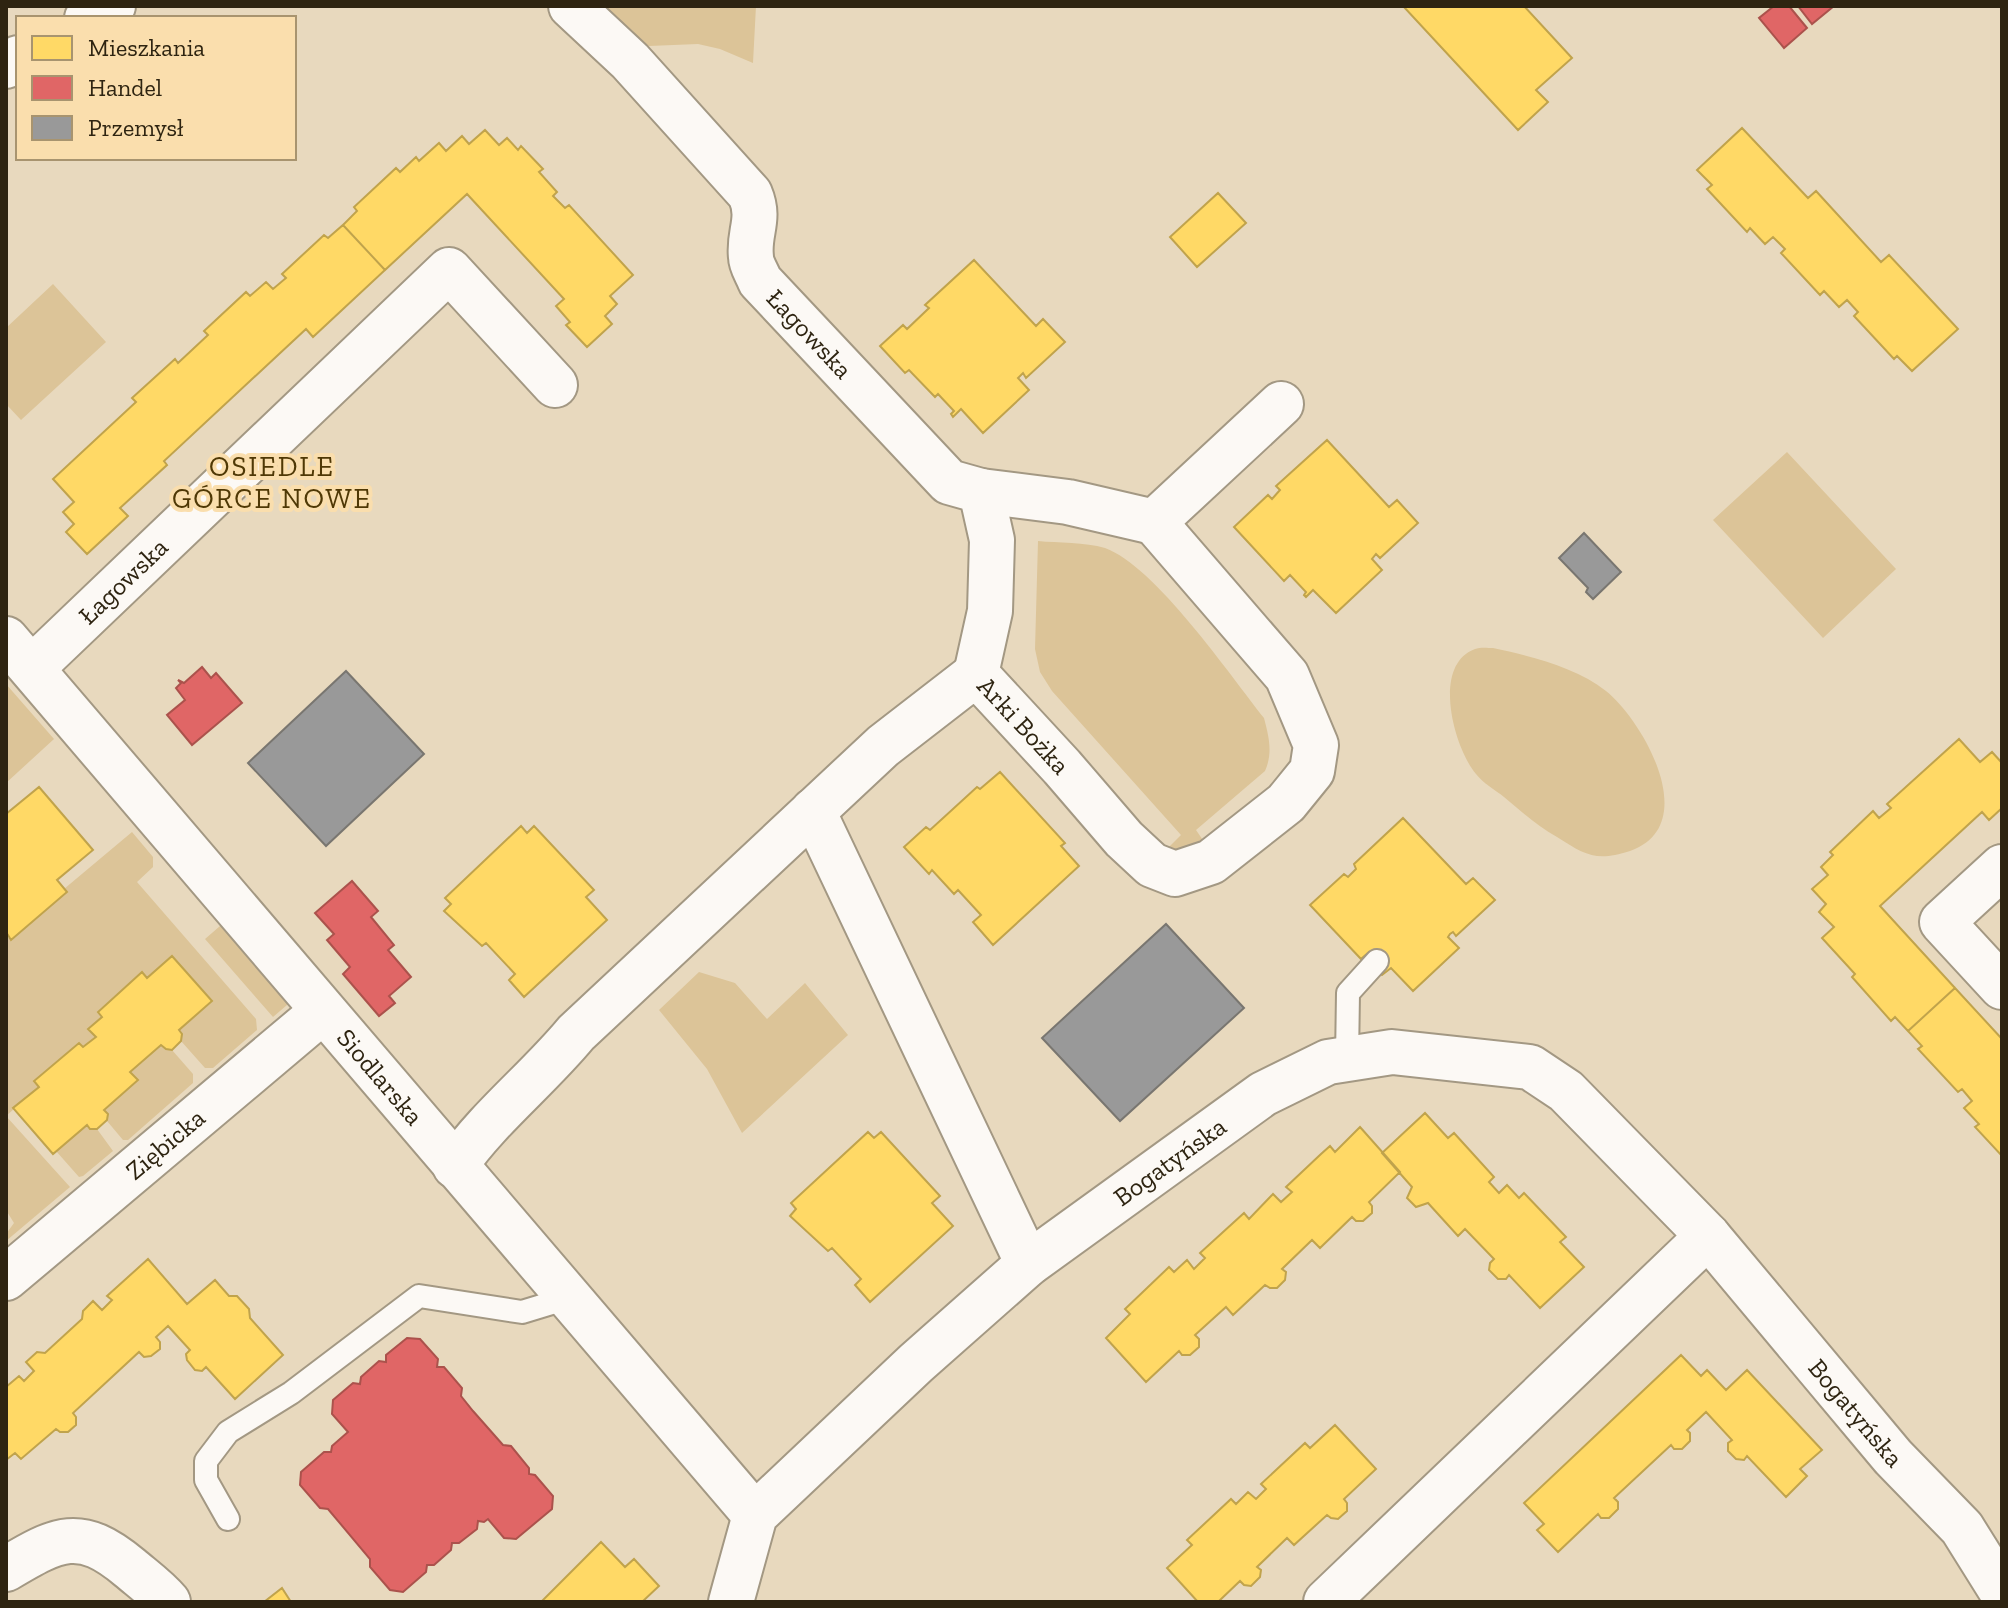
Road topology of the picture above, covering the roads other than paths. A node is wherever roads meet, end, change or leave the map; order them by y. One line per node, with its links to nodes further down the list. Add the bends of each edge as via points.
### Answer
1 (113, 6): 3 (street)
2 (571, 6): 6 (street, Łagowska, via 630,61 750,194 756,220 750,259 760,281 949,482)
3 (91, 16)
4 (555, 385): 8 (street, Łagowska, via 449,270)
5 (1281, 404): 7 (street)
6 (981, 491): 7 (street, via 1068,502); 9 (street, via 992,540 990,611)
7 (1154, 522): 9 (street, Arki Bożka, via 1287,676 1316,745 1312,771 1286,803 1211,862 1175,874 1152,865)
8 (19, 654): 14 (street, Siodlarska)
9 (976, 674): 10 (street, Arki Bożka, via 883,746)
10 (813, 811): 16 (street, Arki Bożka, via 576,1033); 18 (street)
11 (2002, 867): 13 (street, via 1942,922)
12 (1377, 961): 15 (lane, via 1348,993)
13 (2002, 987)
14 (323, 1011): 16 (street, Siodlarska); 19 (street, Ziębicka)
15 (1347, 1059): 17 (street, Bogatyńska, via 1392,1052 1530,1067 1566,1091); 18 (street, Bogatyńska, via 1328,1062 1263,1094)
16 (455, 1166): 20 (street, Siodlarska)
17 (1708, 1236): 24 (street, Bogatyńska, via 1893,1457 1962,1528); 27 (street)
18 (1028, 1264): 21 (street, Bogatyńska)
19 (6, 1278)
20 (568, 1298): 21 (street, Siodlarska); 22 (lane, via 522,1312 419,1296 291,1393 228,1432 206,1461 206,1480)
21 (755, 1515): 26 (street)
22 (228, 1519)
23 (6, 1569): 25 (street, via 45,1546 74,1539 108,1549)
24 (2002, 1592)
25 (168, 1602)
26 (731, 1602)
27 (1326, 1602)

